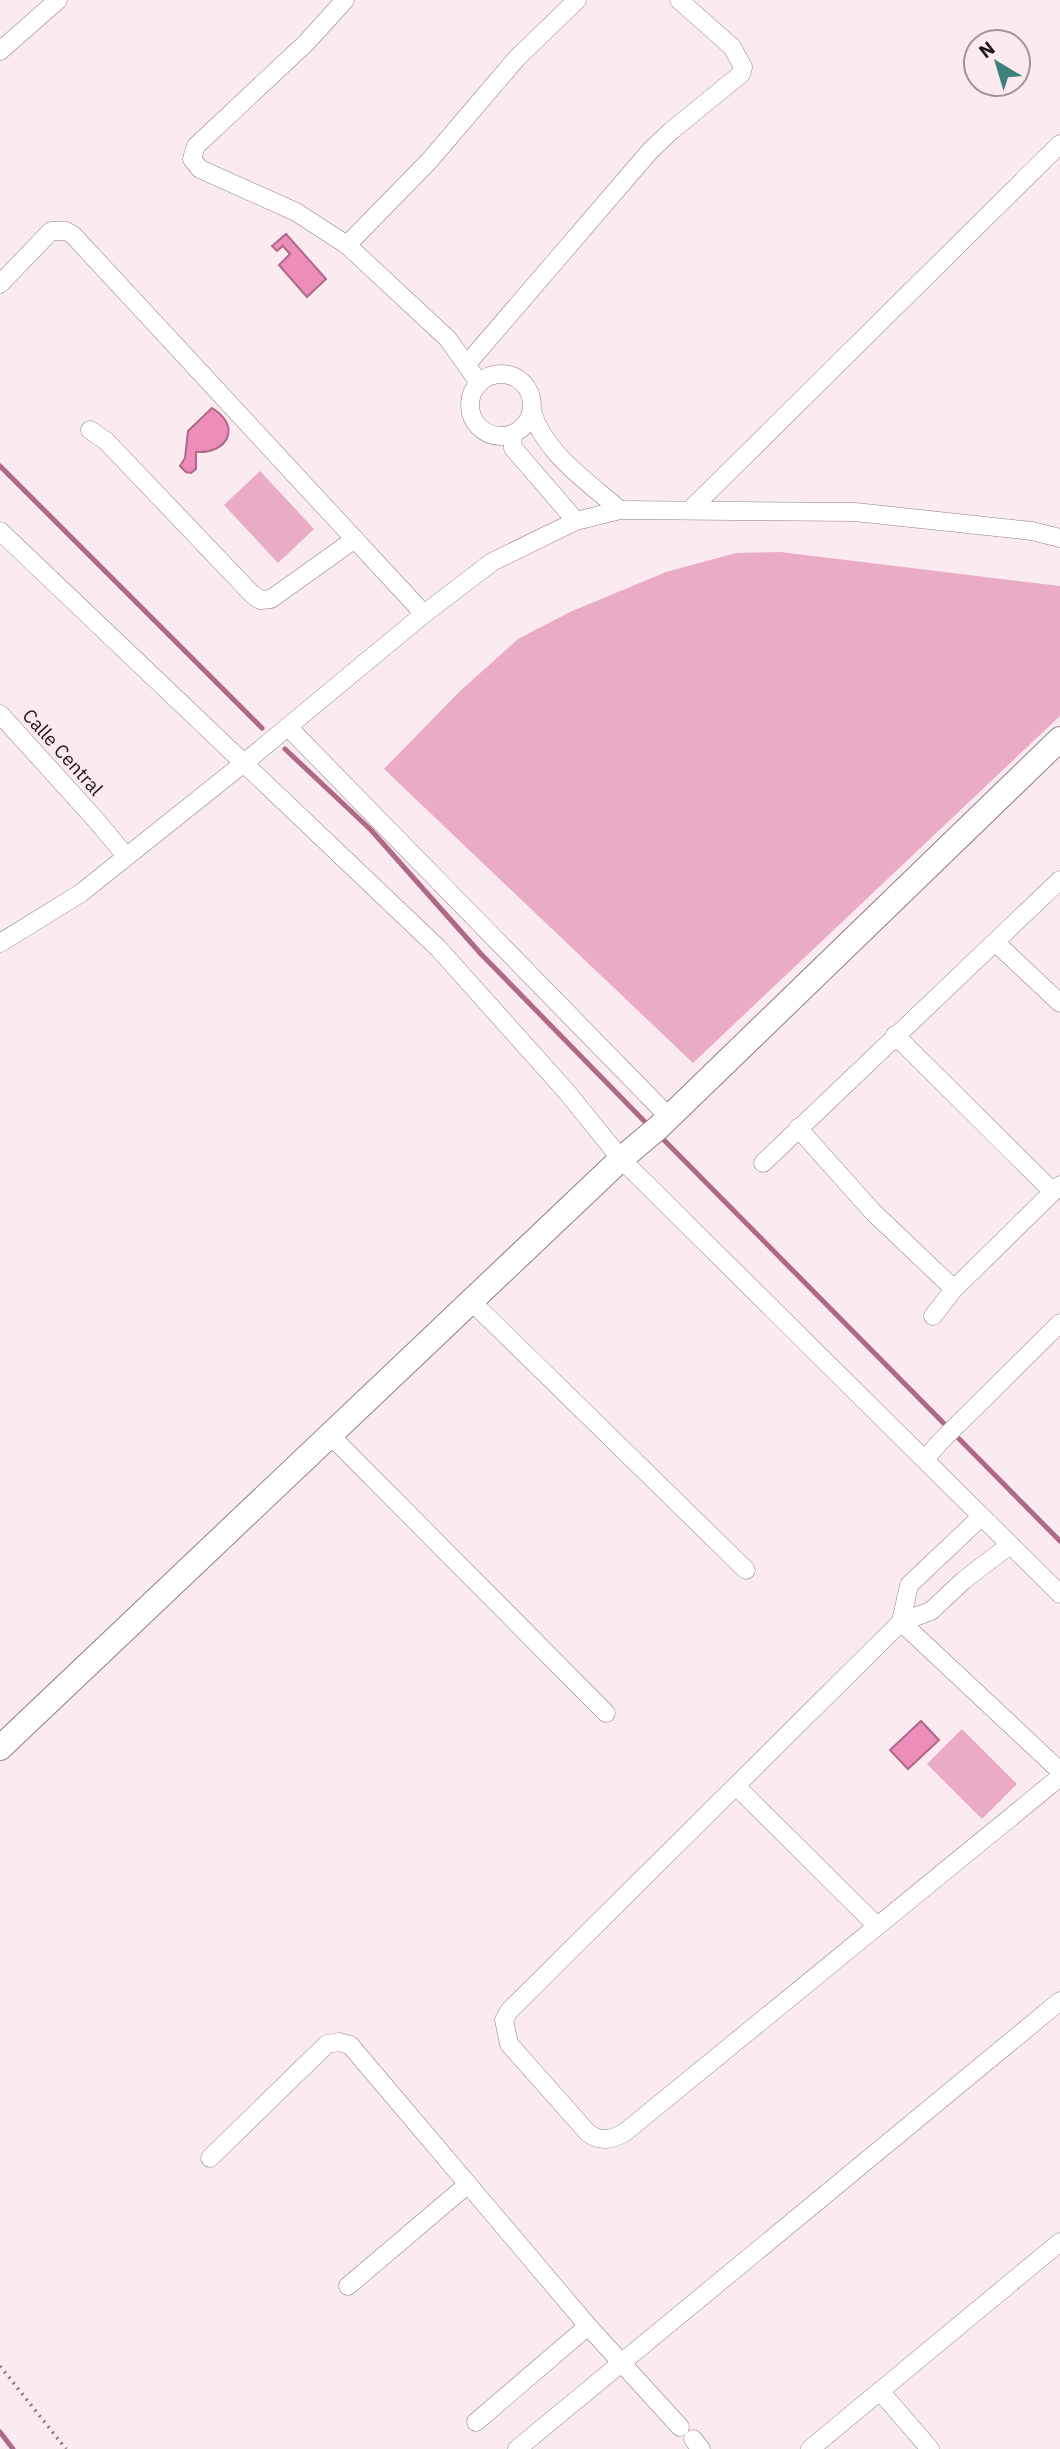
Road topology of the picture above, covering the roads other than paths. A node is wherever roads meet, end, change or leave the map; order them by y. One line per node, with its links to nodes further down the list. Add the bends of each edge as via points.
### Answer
1 (58, 0): 5 (street)
2 (345, 0): 7 (street, via 306,43 195,146 192,159 200,169 296,212)
3 (577, 0): 7 (street, via 517,58 430,160)
4 (680, 0): 9 (street, via 732,47 743,67 741,74 650,151)
5 (0, 51)
6 (1060, 145): 16 (street)
7 (347, 246): 9 (street, via 449,339)
8 (0, 284): 21 (street, via 51,231 73,235)
9 (467, 364): 10 (street)
10 (479, 383): 11 (street, via 496,375 516,378 529,392); 13 (street, via 471,402 475,422 491,434)
11 (531, 411): 13 (street); 14 (street, via 537,430)
12 (90, 430): 21 (street, via 106,441 260,600 271,599)
13 (512, 434): 15 (street, via 513,448)
14 (563, 460): 15 (street); 17 (street)
15 (541, 480): 18 (street)
16 (691, 509): 17 (street); 20 (street, via 855,512)
17 (620, 510): 18 (street)
18 (576, 521): 22 (street, via 492,562)
19 (0, 531): 26 (street)
20 (1060, 538)
21 (355, 539): 22 (street)
22 (424, 614): 24 (street)
23 (0, 714): 27 (street, Calle Central)
24 (288, 727): 26 (street); 34 (street)
25 (1060, 739): 34 (street)
26 (244, 763): 27 (street); 35 (street, via 438,948 566,1090)
27 (126, 856): 29 (street, via 81,893)
28 (1060, 880): 30 (street)
29 (0, 943)
30 (996, 943): 31 (street); 32 (street)
31 (1060, 1003)
32 (895, 1035): 33 (street); 37 (street)
33 (798, 1128): 36 (street); 38 (street, via 873,1212)
34 (656, 1129): 35 (street)
35 (621, 1159): 39 (street); 43 (street)
36 (763, 1163)
37 (1056, 1189): 38 (street)
38 (954, 1289): 40 (street)
39 (472, 1302): 42 (street); 46 (street)
40 (933, 1316)
41 (1060, 1323): 43 (street)
42 (331, 1436): 49 (street); 50 (street)
43 (925, 1459): 44 (street)
44 (981, 1517): 45 (street); 48 (street, via 909,1585)
45 (1010, 1545): 47 (street); 48 (street, via 931,1611)
46 (746, 1570)
47 (1060, 1594)
48 (901, 1622): 51 (street); 53 (street)
49 (606, 1713)
50 (0, 1748)
51 (1060, 1771)
52 (1060, 1777): 54 (street)
53 (736, 1786): 54 (street); 54 (street, via 498,2017 509,2044 588,2133 615,2138 635,2125)
54 (877, 1926)
55 (1060, 2001): 61 (street)
56 (210, 2158): 57 (street, via 327,2044 339,2042 350,2045)
57 (467, 2185): 59 (street); 60 (street)
58 (1060, 2242): 62 (street)
59 (348, 2286)
60 (588, 2326): 61 (street); 63 (street)
61 (622, 2361): 64 (street); 65 (street)
62 (880, 2391): 66 (street); 67 (street)
63 (476, 2422)
64 (692, 2439)
65 (517, 2449)
66 (810, 2449)
67 (930, 2449)

